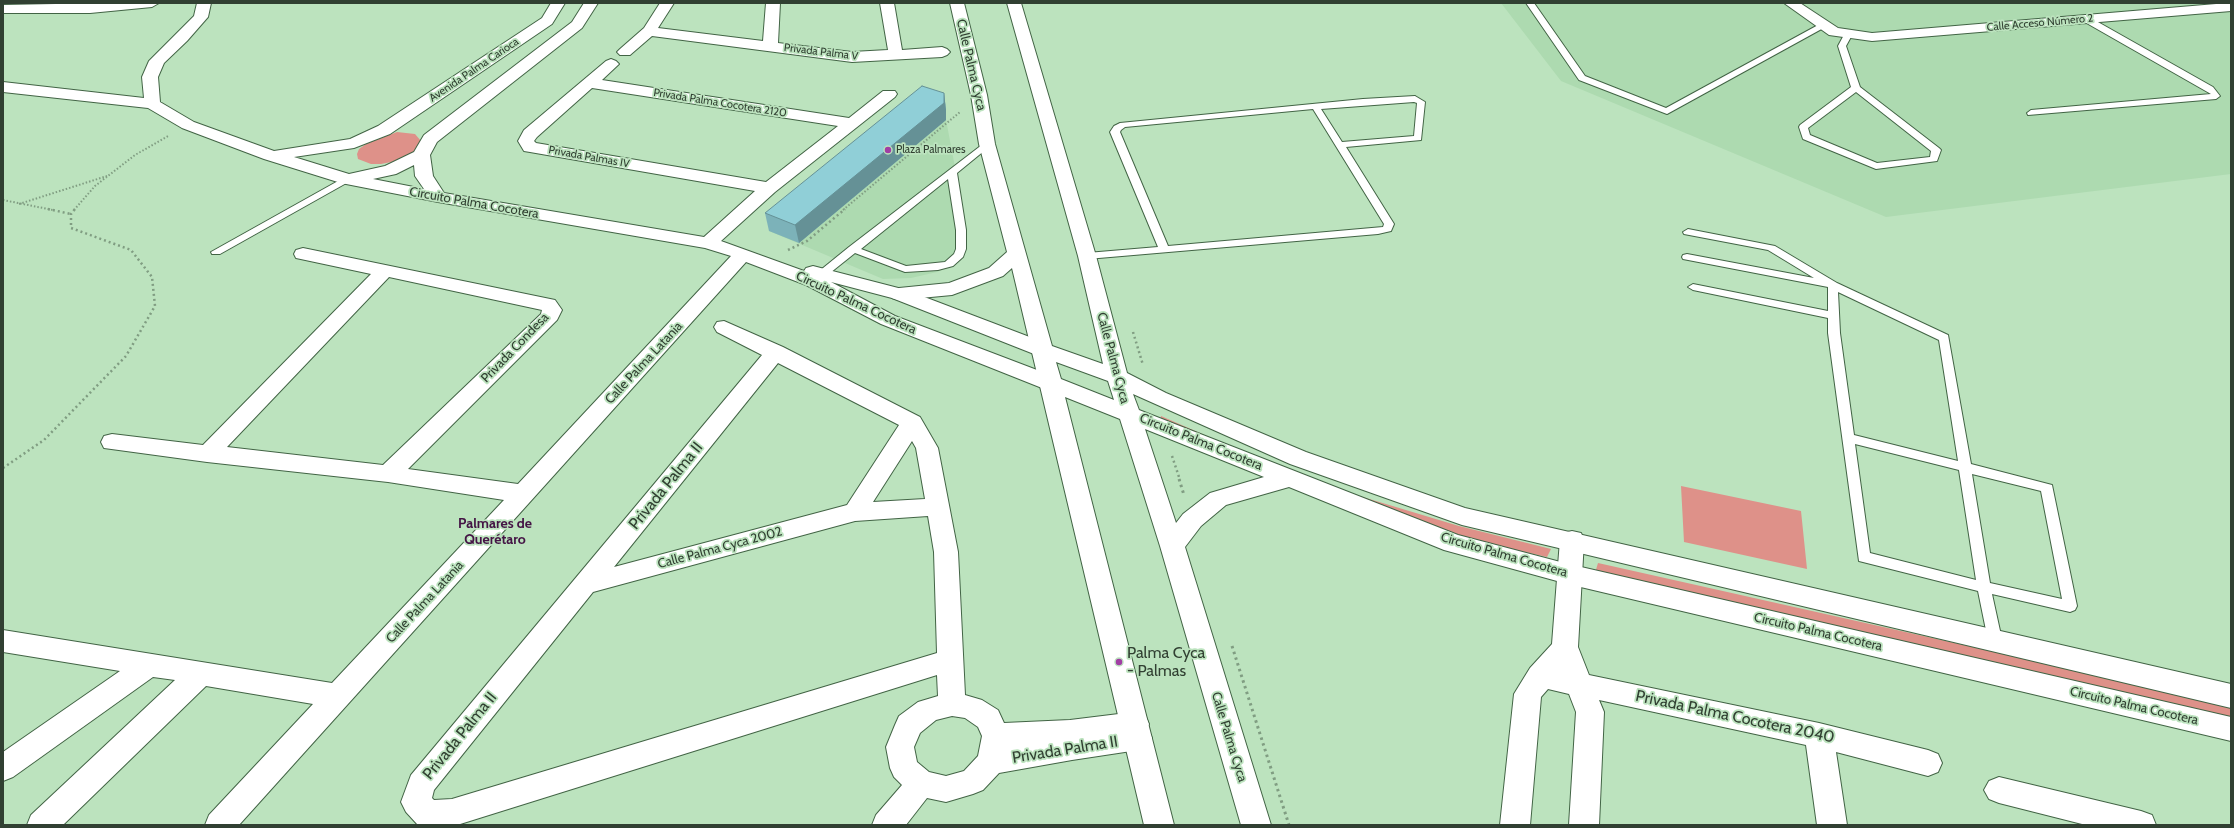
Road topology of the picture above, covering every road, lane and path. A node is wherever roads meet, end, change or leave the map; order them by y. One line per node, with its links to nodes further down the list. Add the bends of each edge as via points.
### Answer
1 (152, 3): 13 (street, via 90,10)
2 (204, 3): 28 (street, via 201,17 182,38 156,60 150,77)
3 (558, 3): 33 (street, Avenida Palma Carioca, via 547,21)
4 (591, 3): 34 (street, Avenida Palma Carioca, via 577,25)
5 (667, 3): 16 (street)
6 (773, 3): 18 (street, Privada Palma V)
7 (887, 3): 21 (street)
8 (957, 3): 27 (street, Calle Palma Cyca)
9 (1014, 3): 55 (street, Calle Palma Cyca)
10 (1530, 3): 15 (lane, via 1582,78 1667,111)
11 (1791, 3): 15 (street, Calle Acceso Número 2)
12 (2231, 7): 14 (street, Calle Acceso Número 2)
13 (3, 9)
14 (2086, 19): 17 (street, Calle Acceso Número 2, via 1872,37); 30 (lane, via 2210,89 2216,96)
15 (1823, 26): 17 (street, Calle Acceso Número 2)
16 (649, 31): 18 (street, Privada Palma V); 19 (street)
17 (1848, 35): 25 (lane, via 1842,46)
18 (770, 46): 21 (street, Privada Palma V, via 852,57)
19 (625, 52)
20 (942, 52): 21 (street, Privada Palma V)
21 (896, 56)
22 (611, 64): 23 (street, Privada Palmas IV)
23 (589, 83): 31 (street, Privada Palma Cocotera 2120); 43 (street, Privada Palmas IV, via 530,134 526,141 530,147)
24 (3, 87): 28 (street)
25 (1856, 88): 25 (lane, via 1936,150 1934,159 1876,166 1806,137 1802,126)
26 (889, 94): 31 (street)
27 (979, 95): 36 (street, Calle Palma Cyca); 57 (path, via 807,241)
28 (152, 104): 32 (street, Circuito Palma Cocotera)
29 (1316, 107): 37 (lane); 37 (lane, via 1415,99 1421,102 1418,138); 51 (lane, via 1123,125 1117,128 1115,132)
30 (2031, 113)
31 (852, 123): 43 (street)
32 (188, 125): 38 (street, Circuito Palma Cocotera); 41 (path, via 135,155)
33 (384, 130): 34 (street, Avenida Palma Carioca); 35 (street, Avenida Palma Carioca)
34 (421, 133): 39 (street, Avenida Palma Carioca)
35 (354, 143): 38 (street, Avenida Palma Carioca); 42 (street, Avenida Palma Carioca, via 344,154 340,164)
36 (987, 144): 40 (lane); 53 (street, Calle Palma Cyca)
37 (1339, 145): 51 (lane, via 1389,224 1387,228 1378,231)
38 (270, 155): 42 (street, Circuito Palma Cocotera)
39 (421, 155): 42 (street, via 390,170); 44 (street, via 424,176)
40 (952, 173): 50 (lane); 50 (lane, via 961,230 961,249 959,255 949,264 905,269)
41 (109, 175): 46 (path); 47 (path, via 95,186)
42 (347, 179): 44 (street, Circuito Palma Cocotera); 52 (lane)
43 (769, 188): 49 (street)
44 (438, 197): 49 (street, Circuito Palma Cocotera)
45 (3, 200): 46 (path)
46 (19, 204): 47 (path)
47 (71, 214): 75 (path, via 71,228 131,250 152,277 155,306 126,356 44,440)
48 (1688, 232): 60 (lane, via 1771,248)
49 (708, 243): 57 (street, Circuito Palma Cocotera)
50 (853, 249): 59 (lane)
51 (1164, 249): 55 (lane)
52 (216, 252)
53 (1016, 253): 62 (street, via 996,272 952,290); 65 (street, Calle Palma Cyca)
54 (303, 254): 58 (street, Privada Condesa)
55 (1087, 256): 67 (street, Calle Palma Cyca)
56 (1687, 257): 60 (lane)
57 (754, 258): 59 (street, Circuito Palma Cocotera); 78 (street, Calle Palma Latania)
58 (384, 272): 73 (street); 76 (street, Privada Condesa, via 548,304 552,310 550,316)
59 (818, 277): 62 (street, Circuito Palma Cocotera); 68 (street, Circuito Palma Cocotera, via 888,320)
60 (1834, 285): 63 (lane); 74 (lane, via 1944,338)
61 (1693, 287): 63 (lane)
62 (899, 294): 65 (street, Circuito Palma Cocotera)
63 (1834, 316): 71 (lane)
64 (724, 327): 66 (street)
65 (1041, 349): 67 (street, Circuito Palma Cocotera); 68 (street, Calle Palma Cyca)
66 (776, 352): 70 (street); 84 (street, Privada Palma II)
67 (1117, 377): 69 (street, Calle Palma Cyca); 81 (street, Circuito Palma Cocotera, via 1158,398 1298,458 1462,516)
68 (1050, 383): 69 (street, Circuito Palma Cocotera); 99 (street, Calle Palma Cyca)
69 (1128, 413): 77 (street, Circuito Palma Cocotera); 82 (street, Calle Palma Cyca)
70 (912, 422): 79 (street, via 927,448); 80 (street)
71 (1848, 438): 74 (lane); 85 (lane, via 1864,557)
72 (112, 442): 73 (street)
73 (207, 454): 76 (street)
74 (1965, 467): 85 (lane); 85 (lane, via 2047,488 2070,606)
75 (3, 468)
76 (388, 474): 78 (street)
77 (1291, 478): 82 (street, via 1218,499 1192,520); 83 (street, Circuito Palma Cocotera, via 1453,543)
78 (524, 494): 95 (street, Calle Palma Latania)
79 (938, 508): 80 (street, Calle Palma Cyca 2002); 90 (street, via 946,552)
80 (855, 512): 84 (street, Calle Palma Cyca 2002)
81 (1572, 540): 83 (street); 86 (street, Circuito Palma Cocotera)
82 (1172, 546): 111 (street, Calle Palma Cyca)
83 (1568, 574): 89 (street); 98 (street, Circuito Palma Cocotera)
84 (584, 585): 90 (street, Privada Palma II, via 421,784 416,802 428,814 452,813)
85 (1984, 587): 86 (lane)
86 (1995, 640): 96 (street, Circuito Palma Cocotera)
87 (3, 641): 91 (street)
88 (1231, 643): 112 (path)
89 (1565, 647): 93 (street); 94 (street)
90 (949, 660): 97 (street)
91 (148, 666): 92 (street); 103 (street)
92 (200, 674): 95 (street); 107 (street)
93 (1540, 676): 94 (street, Privada Palma Cocotera 2040); 113 (street, via 1528,694)
94 (1580, 684): 100 (street, Privada Palma Cocotera 2040); 114 (street, via 1590,712)
95 (338, 696): 108 (street, Calle Palma Latania)
96 (2231, 696)
97 (952, 704): 101 (street, via 972,708 988,719); 104 (street, via 928,710 909,725 900,747 904,768)
98 (2231, 729)
99 (1137, 731): 101 (street, Privada Palma II, via 1072,747); 110 (street, Calle Palma Cyca)
100 (1819, 735): 102 (street, Privada Palma Cocotera 2040); 115 (street)
101 (994, 749): 104 (street, via 973,781 946,789)
102 (1928, 763)
103 (3, 768)
104 (921, 784): 109 (street)
105 (1999, 790): 106 (street)
106 (2101, 820): 116 (street)
107 (42, 825)
108 (220, 825)
109 (887, 825)
110 (1159, 825)
111 (1256, 825)
112 (1289, 825)
113 (1516, 825)
114 (1584, 825)
115 (1832, 825)
116 (2141, 825)

